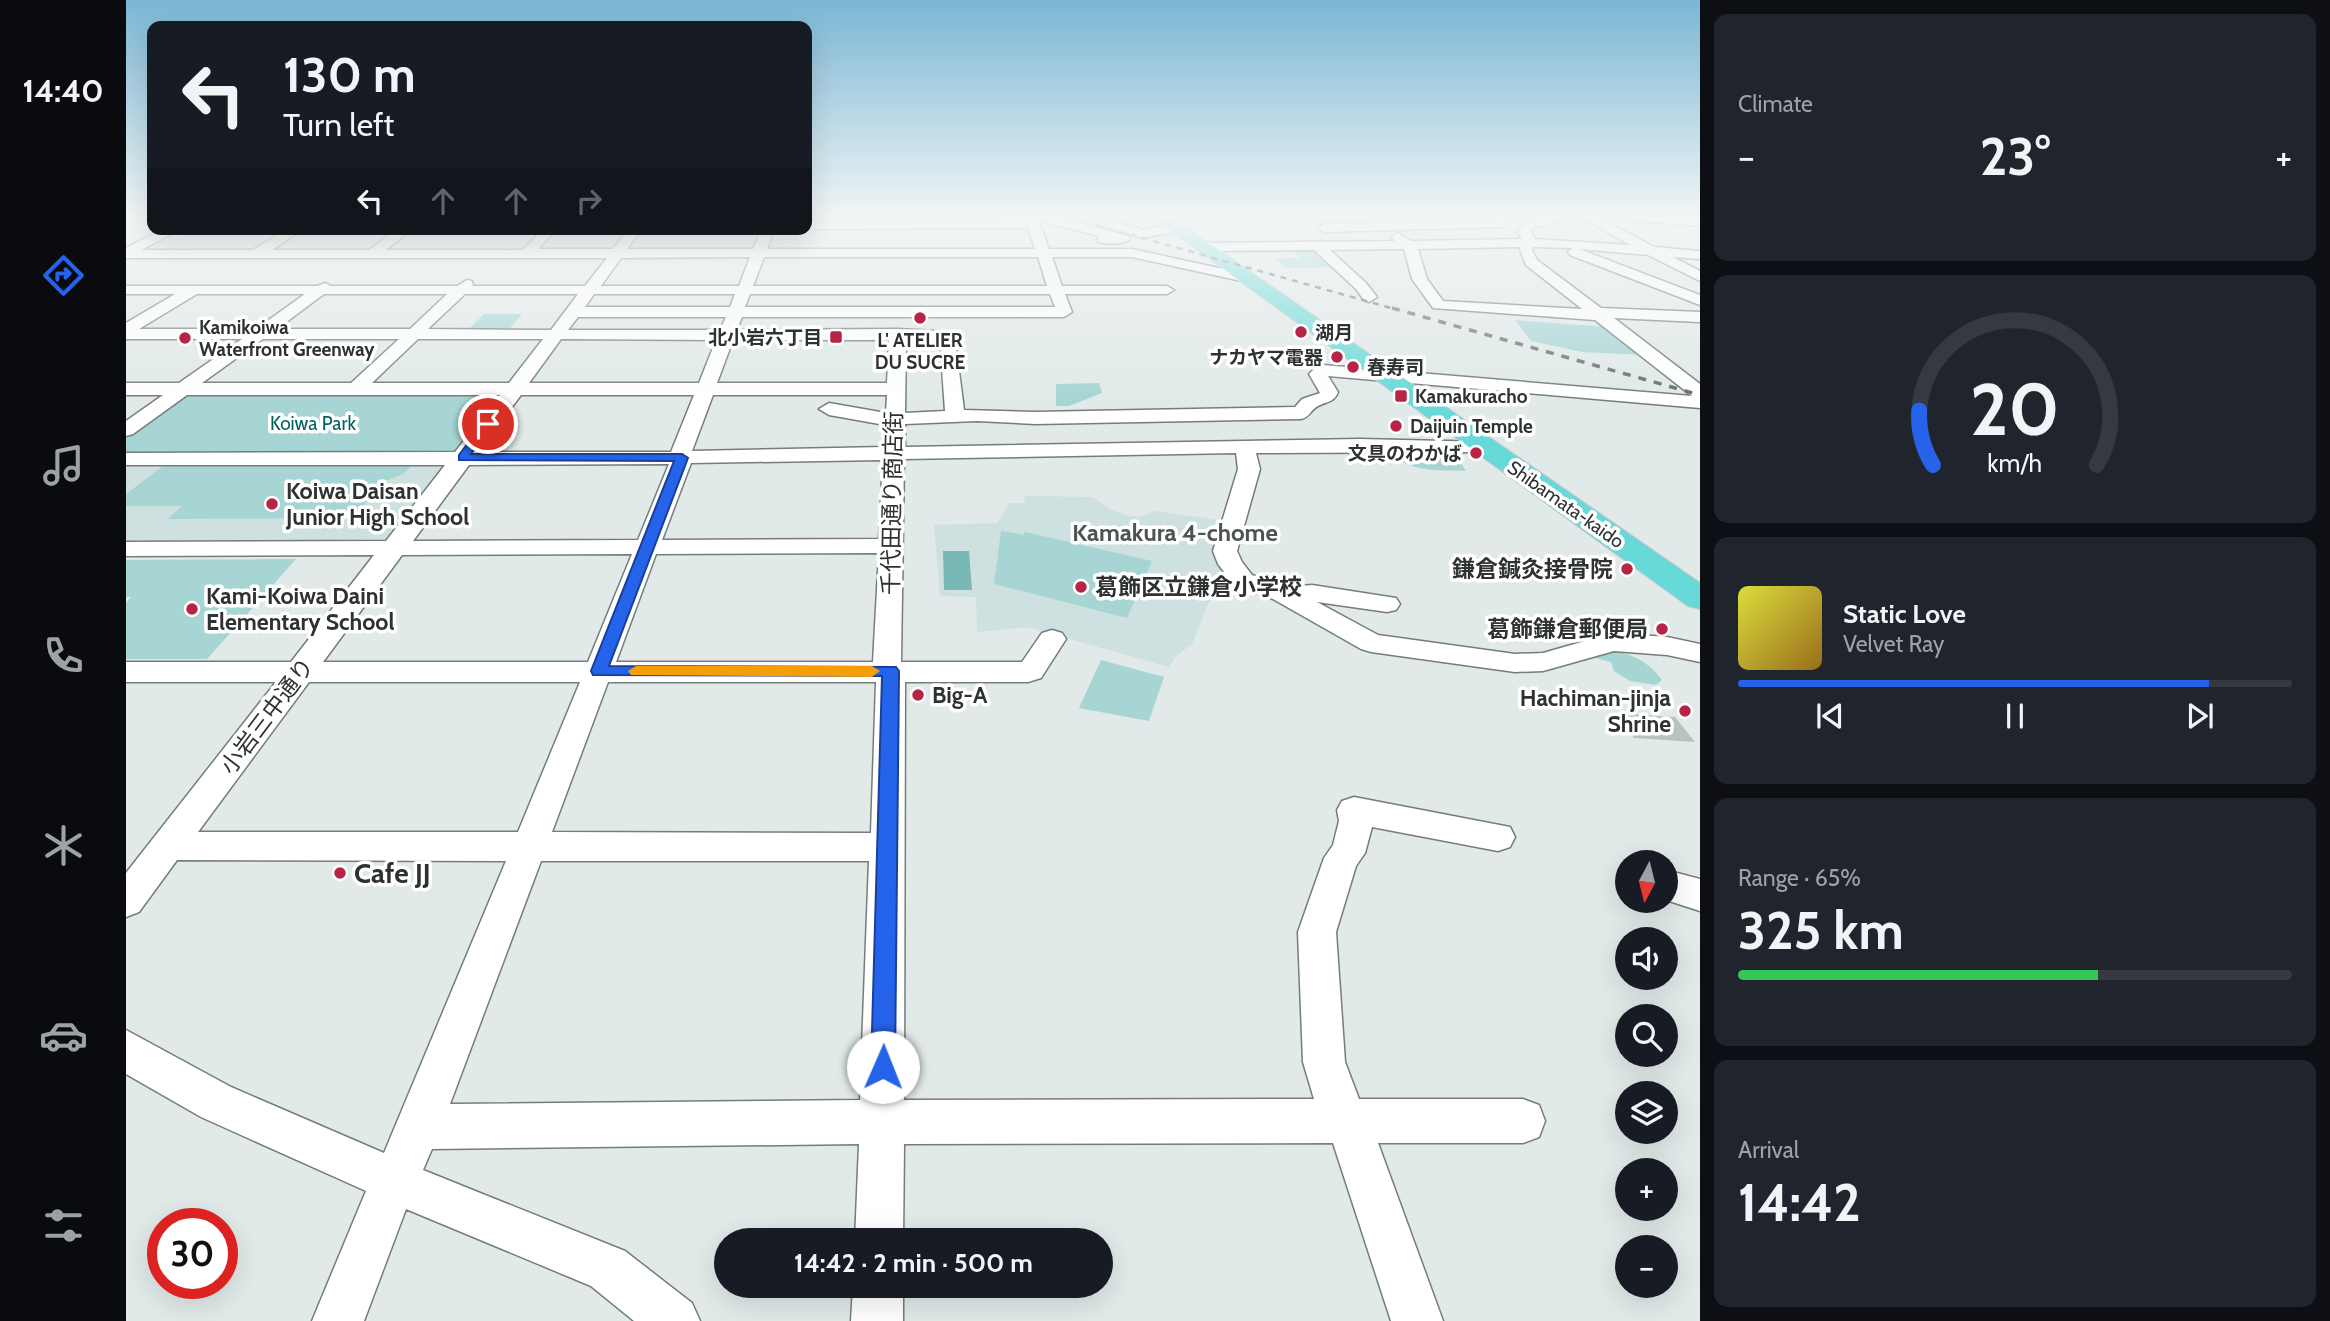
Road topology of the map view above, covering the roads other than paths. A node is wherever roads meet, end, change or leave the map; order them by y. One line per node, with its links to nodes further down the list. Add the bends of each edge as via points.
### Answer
1 (216, 277): 16 (street)
2 (340, 277): 17 (street)
3 (475, 277): 18 (street)
4 (599, 277): 19 (street, 小岩三中通り)
5 (749, 277): 20 (street)
6 (901, 277): 21 (street, 千代田通り商店街)
7 (1002, 277): 22 (street)
8 (1052, 277): 23 (street)
9 (1239, 277): 14 (street)
10 (1351, 277): 27 (street)
11 (1420, 277): 34 (street, via 1432,286 1438,304)
12 (1549, 277): 26 (street)
13 (1639, 277): 28 (street)
14 (1245, 278): 44 (main road, Shibamata-kaido)
15 (126, 290): 16 (street)
16 (193, 290): 17 (street); 30 (street)
17 (321, 290): 18 (street); 38 (street)
18 (461, 290): 19 (street); 39 (street)
19 (589, 290): 20 (street); 31 (street, 小岩三中通り)
20 (744, 290): 21 (street); 32 (street)
21 (901, 290): 22 (street); 36 (street, 千代田通り商店街)
22 (1006, 290): 23 (street); 33 (street)
23 (1057, 290): 24 (street); 33 (street, via 1064,312)
24 (1167, 290)
25 (1546, 294): 26 (street)
26 (1572, 296): 34 (street)
27 (1369, 297)
28 (1700, 300)
29 (126, 311): 30 (street)
30 (159, 311): 37 (street)
31 (572, 312): 32 (street); 40 (street, 小岩三中通り)
32 (735, 312): 36 (street); 41 (street)
33 (1010, 312): 36 (street)
34 (1597, 314): 35 (street); 42 (street)
35 (1700, 317)
36 (899, 327): 41 (street); 50 (street, 千代田通り商店街); 56 (street, via 948,336)
37 (126, 332): 38 (street)
38 (259, 334): 39 (street); 46 (street)
39 (414, 334): 40 (street); 47 (street)
40 (555, 334): 41 (street); 48 (street, 小岩三中通り)
41 (727, 334): 49 (street)
42 (1671, 370): 43 (street); 51 (street)
43 (1700, 370)
44 (1384, 376): 52 (street); 54 (street, via 1323,370 1318,374 1328,397 1309,403 1301,413); 59 (main road, Shibamata-kaido)
45 (126, 389): 46 (street)
46 (183, 389): 47 (street); 58 (street)
47 (356, 389): 48 (street)
48 (514, 389): 49 (street); 64 (street, 小岩三中通り)
49 (706, 389): 50 (street); 65 (street)
50 (895, 389): 57 (street, 千代田通り商店街)
51 (1700, 393)
52 (1700, 402)
53 (829, 409): 57 (street)
54 (1234, 414): 55 (street); 60 (street)
55 (1114, 416): 56 (street); 61 (street)
56 (955, 417): 57 (street)
57 (893, 419): 62 (street, 千代田通り商店街)
58 (126, 430)
59 (1483, 446): 60 (street); 71 (main road, Shibamata-kaido)
60 (1246, 447): 61 (street); 70 (street, via 1249,469 1225,551 1243,580)
61 (1129, 449): 62 (street)
62 (894, 453): 65 (street); 66 (street, 千代田通り商店街)
63 (126, 458): 64 (street)
64 (463, 458): 65 (street); 68 (street, 小岩三中通り)
65 (679, 458): 69 (street)
66 (890, 546): 69 (street); 76 (street, 千代田通り商店街)
67 (126, 549): 68 (street)
68 (394, 549): 69 (street); 78 (street, 小岩三中通り)
69 (648, 549): 75 (street)
70 (1286, 595): 72 (street, via 1311,593); 74 (street, via 1371,643 1404,649 1515,663 1543,662 1613,642)
71 (1700, 599)
72 (1387, 604)
73 (1052, 639): 76 (street, via 1031,671)
74 (1700, 653)
75 (599, 671): 76 (street); 78 (street); 81 (street)
76 (889, 671): 82 (street, 千代田通り商店街)
77 (126, 672): 78 (street)
78 (300, 672): 80 (street, 小岩三中通り)
79 (1498, 837): 87 (street, via 1354,810 1356,821 1348,853 1341,858 1317,932 1324,1062)
80 (169, 846): 81 (street); 85 (street, 小岩三中通り)
81 (529, 847): 82 (street); 90 (street)
82 (889, 847): 89 (street, 千代田通り商店街)
83 (1678, 889): 84 (street)
84 (1700, 895)
85 (126, 901)
86 (126, 1051): 91 (street, via 216,1102)
87 (1345, 1121): 88 (street); 89 (street); 97 (street)
88 (1523, 1121)
89 (882, 1122): 90 (street); 92 (street, 千代田通り商店街)
90 (419, 1127): 91 (street)
91 (396, 1180): 94 (street); 95 (street, via 608,1268)
92 (879, 1228)
93 (878, 1298): 96 (street)
94 (338, 1321)
95 (674, 1321)
96 (877, 1321)
97 (1417, 1321)

